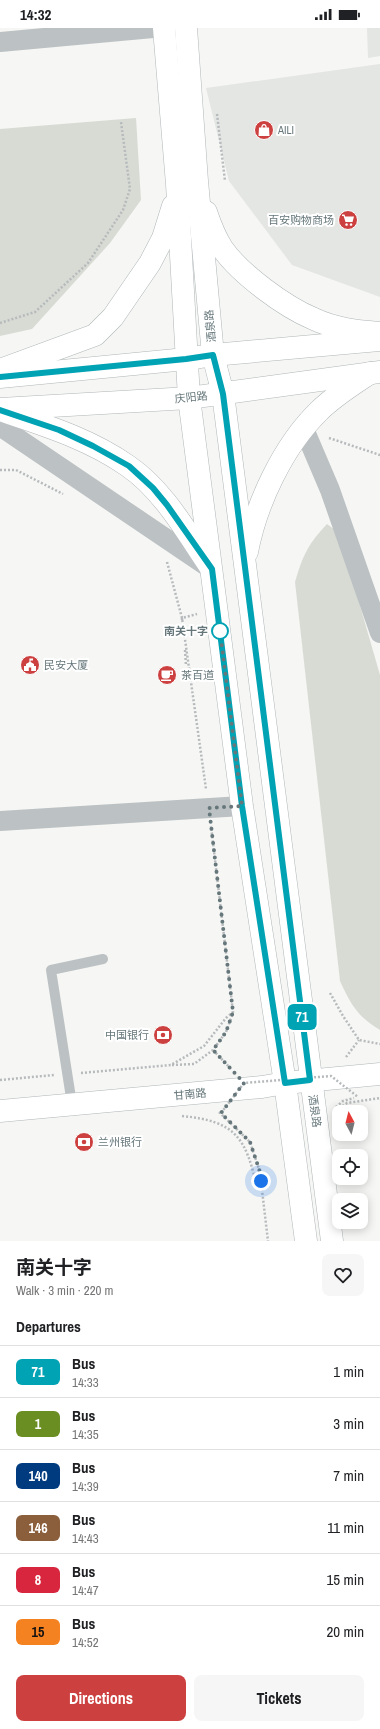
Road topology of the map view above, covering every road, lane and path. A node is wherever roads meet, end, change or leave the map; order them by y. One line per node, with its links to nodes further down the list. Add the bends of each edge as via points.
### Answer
1 (153, 28): 4 (street)
2 (164, 28): 8 (main road, 酒泉路)
3 (186, 28): 8 (main road, 酒泉路)
4 (0, 42)
5 (217, 114): 7 (path)
6 (121, 122): 9 (path, via 130,189 123,210 88,262 35,312)
7 (225, 181)
8 (187, 182): 11 (main road, via 222,248 240,267 292,308 315,320); 14 (main road, 酒泉路); 15 (main road, 酒泉路); 16 (main road, via 163,238 135,286 95,335)
9 (0, 323)
10 (380, 324): 11 (street)
11 (347, 330): 12 (main road)
12 (380, 333)
13 (380, 340): 14 (main road)
14 (213, 355): 15 (main road); 19 (main road, 酒泉路)
15 (186, 359): 18 (main road); 20 (main road, 酒泉路)
16 (0, 370)
17 (377, 373): 19 (main road, 庆阳路); 22 (main road, via 339,394 318,412)
18 (0, 377)
19 (223, 394): 20 (main road, 庆阳路); 28 (main road, 酒泉路)
20 (189, 398): 21 (main road, 庆阳路); 27 (main road, 酒泉路)
21 (1, 419): 27 (street); 27 (main road, via 40,424 93,446 129,466 167,505)
22 (304, 429): 23 (path); 28 (main road, via 265,493 256,518); 30 (street, via 330,490)
23 (380, 456)
24 (0, 470): 25 (path, via 16,470)
25 (65, 495)
26 (167, 560): 29 (path)
27 (212, 569): 32 (main road, 酒泉路)
28 (244, 569): 46 (main road, 酒泉路)
29 (182, 618): 31 (path); 33 (path)
30 (380, 633)
31 (186, 666)
32 (242, 806): 33 (street); 48 (main road, 酒泉路)
33 (209, 808): 34 (street); 37 (path)
34 (0, 822)
35 (103, 959): 42 (lane, via 51,970)
36 (330, 993): 38 (path, via 359,1040)
37 (233, 1012): 39 (path, via 226,1032); 40 (path, via 204,1046)
38 (380, 1044)
39 (213, 1050): 40 (path, via 194,1064); 41 (path)
40 (171, 1065): 42 (path)
41 (233, 1072)
42 (67, 1074): 45 (path); 50 (lane)
43 (380, 1074): 46 (main road, 甘南路)
44 (238, 1077): 47 (path)
45 (0, 1080)
46 (310, 1080): 48 (main road, 甘南路); 60 (main road, 酒泉路)
47 (244, 1083): 51 (path, bridge, via 331,1076 358,1097); 55 (path, bridge)
48 (285, 1083): 50 (main road, 甘南路); 59 (main road, 酒泉路)
49 (380, 1098): 52 (path)
50 (72, 1104): 53 (main road, 甘南路)
51 (338, 1105)
52 (344, 1105)
53 (0, 1111)
54 (215, 1112): 55 (path)
55 (221, 1113): 57 (path, via 250,1142 260,1172)
56 (180, 1116): 57 (path, via 220,1123 234,1132 250,1158 257,1188)
57 (262, 1190): 58 (path)
58 (268, 1241)
59 (306, 1241)
60 (332, 1241)

